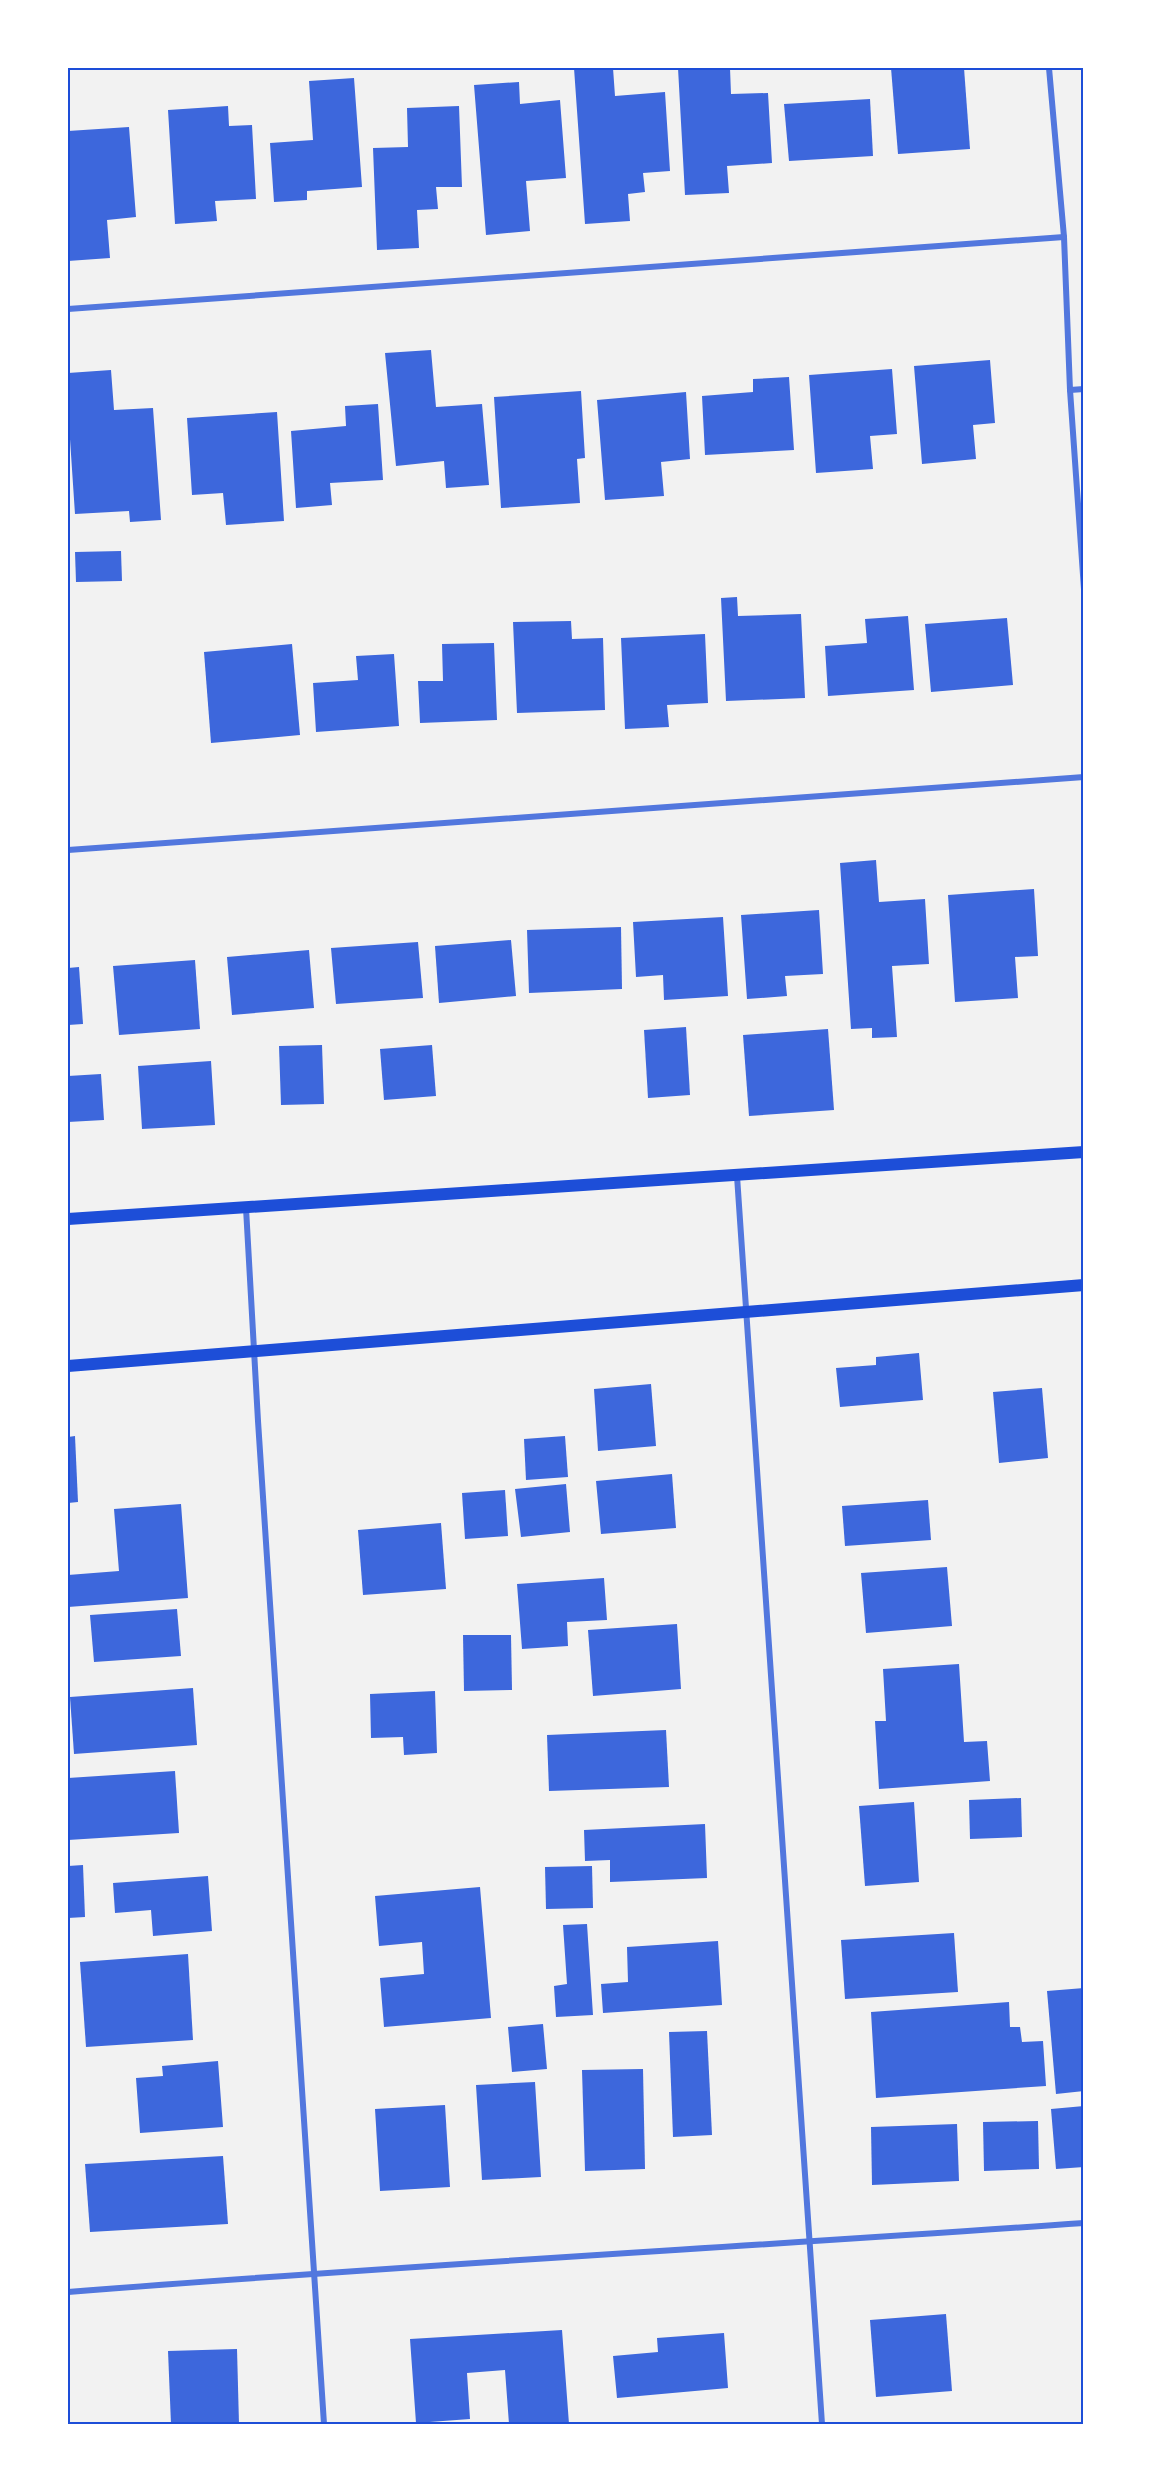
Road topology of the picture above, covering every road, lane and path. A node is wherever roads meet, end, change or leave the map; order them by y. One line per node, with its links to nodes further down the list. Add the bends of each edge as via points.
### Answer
1 (1049, 68): 2 (street)
2 (1064, 237): 3 (street); 5 (street)
3 (68, 309)
4 (1083, 388): 5 (street)
5 (1070, 390): 6 (street)
6 (1083, 589)
7 (1083, 777): 8 (street)
8 (68, 850)
9 (1083, 1152): 10 (main road)
10 (737, 1176): 11 (main road); 14 (street)
11 (246, 1208): 12 (main road); 15 (street)
12 (68, 1219)
13 (1083, 1285): 14 (main road)
14 (748, 1313): 15 (main road); 18 (street)
15 (253, 1352): 16 (main road); 19 (street)
16 (68, 1366)
17 (1083, 2223): 18 (street)
18 (808, 2242): 19 (street); 22 (street)
19 (313, 2272): 20 (street); 21 (street)
20 (68, 2292)
21 (324, 2424)
22 (822, 2424)

